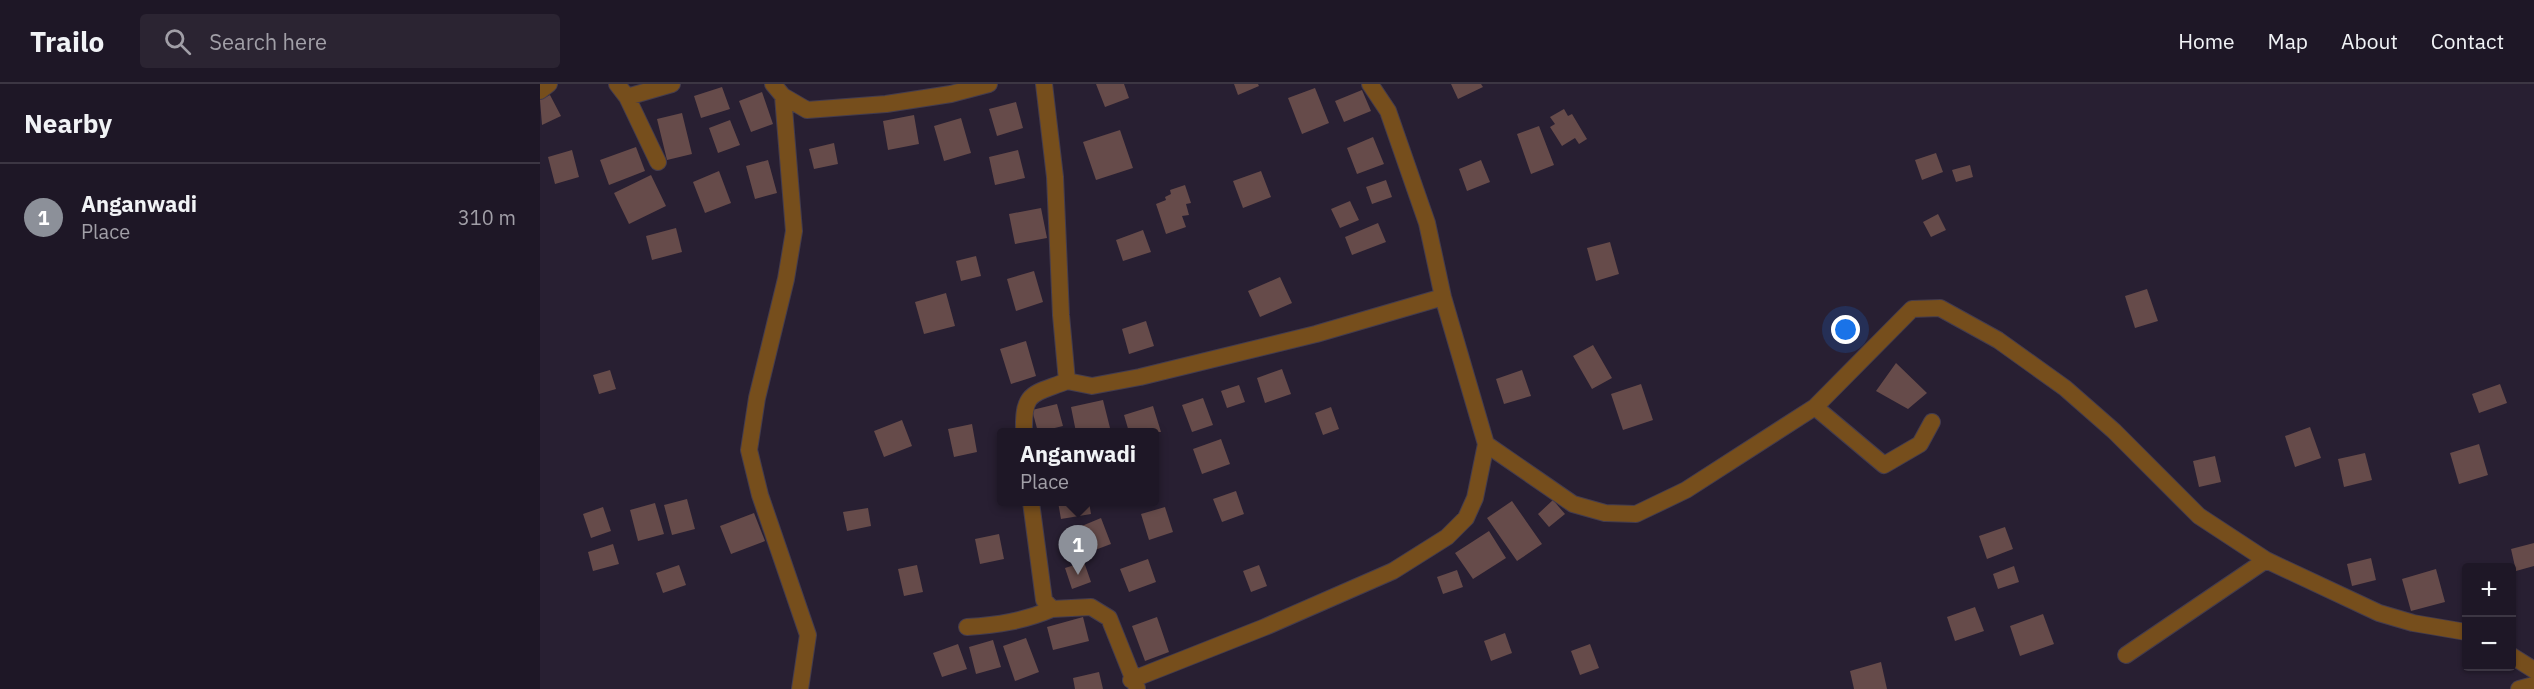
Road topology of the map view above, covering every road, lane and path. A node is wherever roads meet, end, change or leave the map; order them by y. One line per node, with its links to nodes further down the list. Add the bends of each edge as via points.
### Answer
1 (549, 84): 8 (street)
2 (672, 84): 6 (street)
3 (989, 84): 7 (street, via 897,102 807,110)
4 (1044, 84): 11 (street, via 1055,177)
5 (1370, 84): 10 (street, via 1388,111 1427,222)
6 (622, 90): 9 (street)
7 (778, 90): 26 (street, via 794,231 749,450 760,495 808,635)
8 (540, 91)
9 (658, 162)
10 (1443, 297): 11 (street, via 1316,334 1140,377 1092,386); 15 (street)
11 (1067, 381): 14 (street, via 1027,400)
12 (1815, 408): 13 (street, via 1884,465 1920,444); 15 (street, via 1686,490 1636,514 1605,513 1573,504); 17 (street, via 1912,309 1940,308 1998,340 2065,388 2199,516)
13 (1932, 422)
14 (1024, 428)
15 (1486, 444): 24 (street, via 1475,498 1466,518 1447,537 1393,571)
16 (1032, 506): 18 (street, via 1042,591)
17 (2266, 560): 20 (street, via 2379,613); 21 (street)
18 (1052, 609): 19 (street, via 1011,623); 24 (street, via 1091,607 1109,618)
19 (967, 627)
20 (2462, 631)
21 (2126, 655)
22 (2516, 659): 23 (street)
23 (2534, 670)
24 (1134, 684)
25 (2534, 685): 27 (street)
26 (800, 689)
27 (2518, 689)

